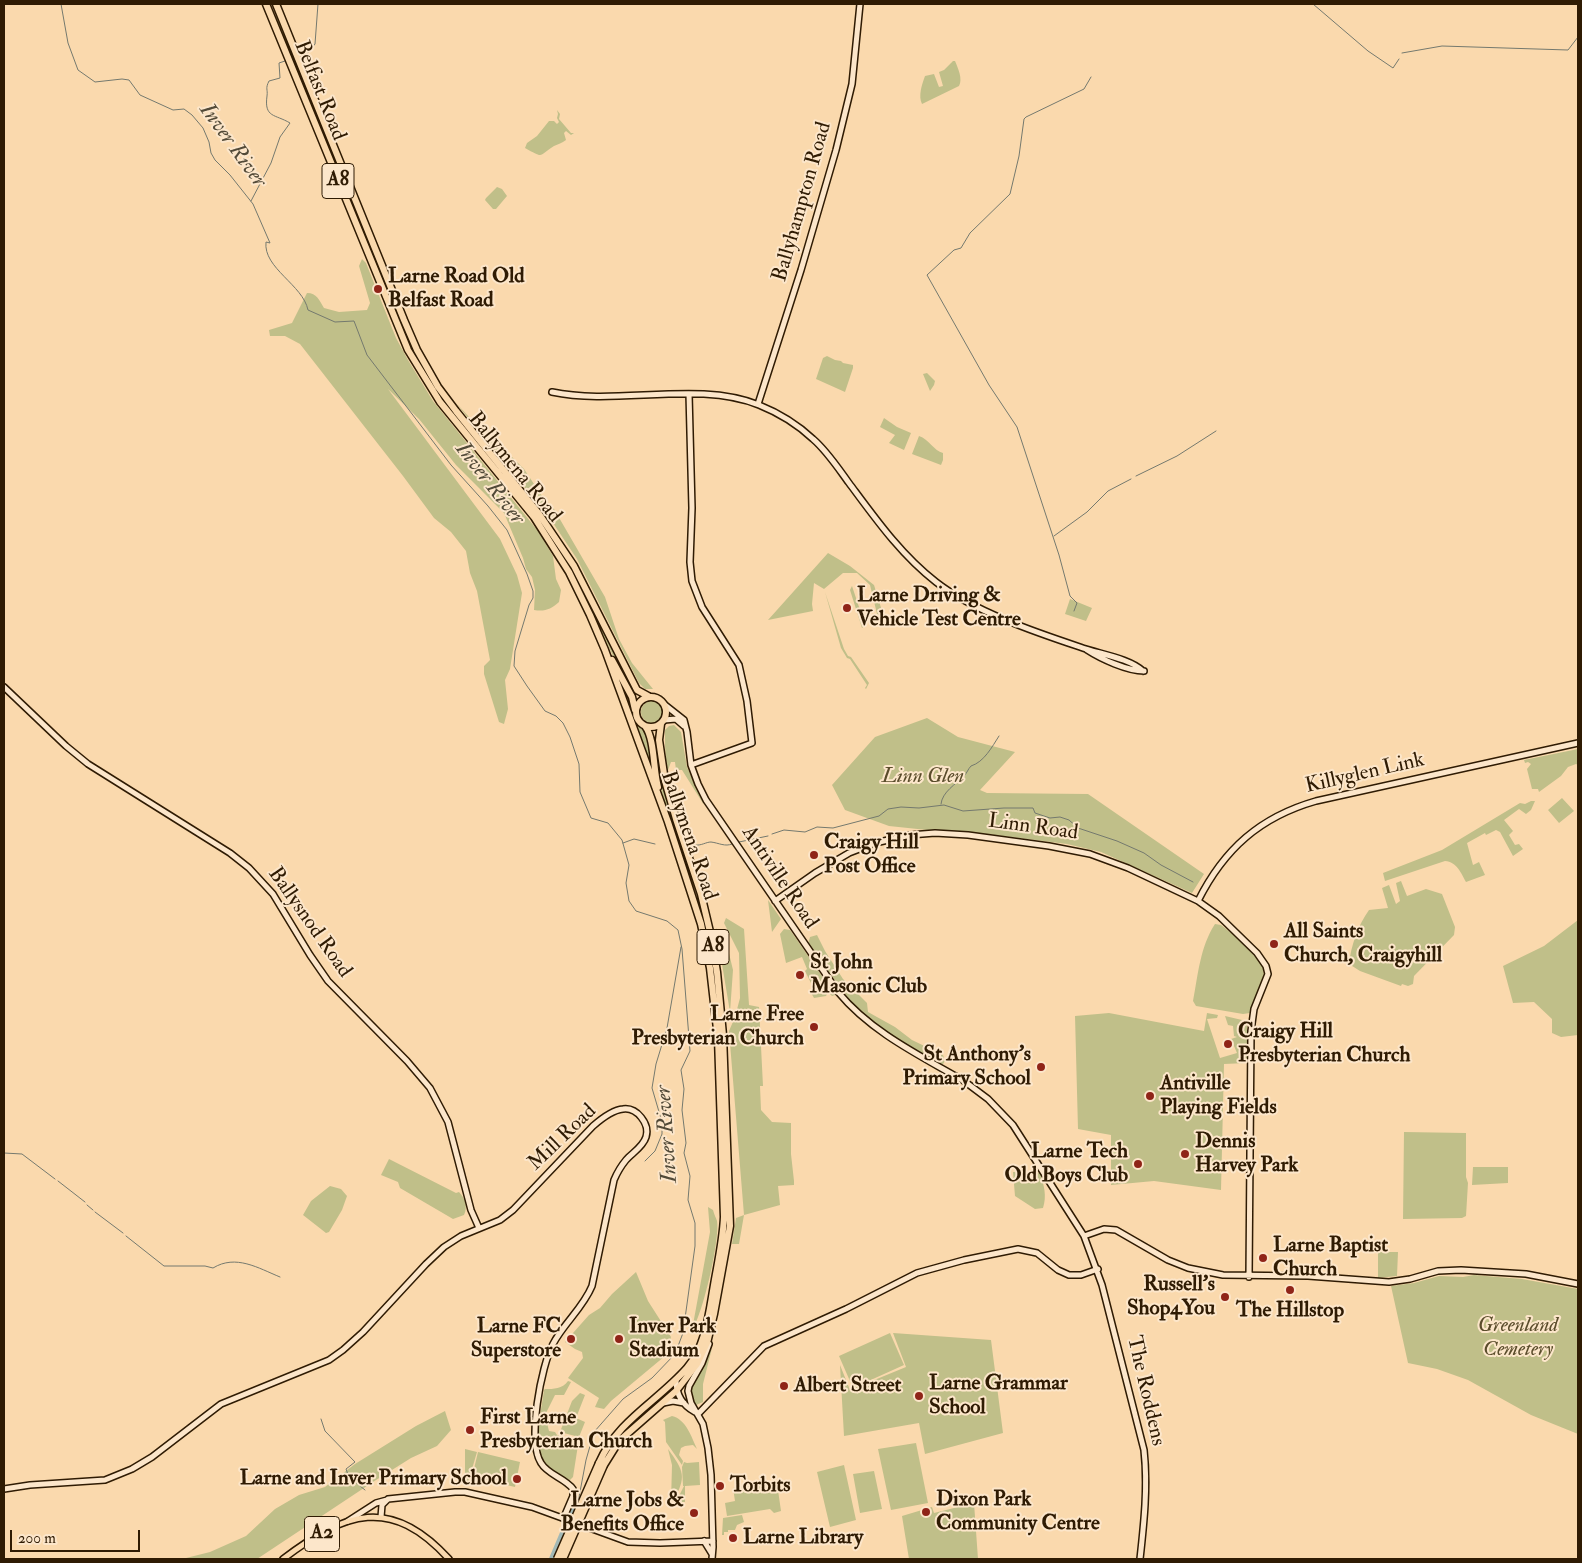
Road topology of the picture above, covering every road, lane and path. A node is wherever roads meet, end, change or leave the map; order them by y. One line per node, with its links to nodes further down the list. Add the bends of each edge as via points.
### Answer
1 (266, 4): 5 (highway, Belfast Road / A8)
2 (276, 4): 4 (highway, Belfast Road / A8)
3 (860, 4): 8 (street, Ballyhampton Road, via 852,84 836,150)
4 (417, 350): 12 (highway, Ballymena Road / A8, via 438,387 566,553 637,690)
5 (412, 357): 9 (highway, Ballymena Road / A8, via 440,402 544,531 570,572)
6 (552, 392): 7 (street, via 588,396)
7 (689, 394): 8 (street, via 727,396); 19 (street, via 692,581 702,607 739,666 752,744)
8 (758, 404): 10 (street, via 813,438 894,541 945,589 1001,617 1137,672)
9 (590, 614): 14 (highway, A8, via 632,697); 20 (highway, Ballymena Road / A8)
10 (1144, 672)
11 (4, 687): 23 (street, Ballysnod Road, via 88,764 230,853 266,885 328,981 430,1088 448,1122 470,1210)
12 (648, 696): 13 (highway, A8, via 658,698); 14 (highway, via 639,701)
13 (665, 705): 15 (highway, A8); 17 (street, via 681,717)
14 (635, 710): 16 (highway, A8, via 637,720)
15 (662, 722): 16 (highway, via 653,727); 17 (street, via 676,720); 30 (highway, Ballymena Road / A8, via 659,740 662,768 706,915 721,1012 730,1226)
16 (645, 726): 20 (highway, A8, via 650,732 656,779)
17 (686, 728): 19 (street, Antiville Road)
18 (1578, 743): 22 (street, Killyglen Link, via 1316,801 1281,813 1261,824 1239,843)
19 (691, 765): 21 (street, Antiville Road, via 706,800)
20 (668, 822): 31 (highway, Ballymena Road / A8, via 701,924 710,968 718,1038 724,1217 702,1339 693,1360)
21 (774, 900): 22 (street, Linn Road, via 861,848 906,835 936,833 1090,854); 25 (street, Antiville Road, via 838,992 862,1018 977,1090 1002,1112)
22 (1198, 901): 28 (street, Linn Road, via 1225,922 1266,966 1267,978 1254,1009 1250,1038)
23 (479, 1228): 37 (street, Mill Road, via 444,1247 336,1355 221,1404 132,1470 105,1480); 40 (street, Mill Road, via 500,1220 513,1210 605,1116 627,1109 643,1120 647,1132 644,1142 621,1166 614,1180 590,1291 560,1332 549,1354 542,1380 535,1443 541,1464 573,1489)
24 (1096, 1231): 25 (street); 26 (street); 28 (street, via 1116,1230 1188,1268)
25 (1084, 1236): 26 (street, The Roddens)
26 (1089, 1246): 27 (street, The Roddens)
27 (1098, 1269): 35 (street, via 1069,1275 1037,1253 1023,1249 1004,1250 908,1277 759,1351); 49 (street, The Roddens, via 1144,1450 1145,1493)
28 (1250, 1277): 29 (street, via 1308,1276 1389,1282 1438,1271 1461,1270 1526,1274)
29 (1578, 1284)
30 (714, 1314): 32 (highway, A8, via 700,1359); 35 (street, via 707,1351 688,1391)
31 (676, 1380): 32 (street); 36 (highway, A8, via 619,1430 608,1445)
32 (676, 1391): 33 (highway, A8); 34 (street)
33 (662, 1403): 34 (street); 36 (highway, A8, via 619,1441)
34 (684, 1403): 35 (street)
35 (698, 1414): 43 (street, via 710,1462)
36 (602, 1464): 47 (highway, A8, bridge); 48 (highway, A8, bridge)
37 (4, 1489)
38 (387, 1500): 39 (street, via 382,1505); 40 (street, via 460,1492 532,1506); 41 (street, via 376,1503)
39 (380, 1517): 41 (main road, A2); 46 (main road, A2, via 411,1528)
40 (564, 1517): 42 (street, bridge, via 633,1542)
41 (348, 1521): 45 (main road, A2)
42 (704, 1541): 43 (street); 44 (street)
43 (713, 1541): 44 (street)
44 (712, 1556)
45 (283, 1559)
46 (449, 1559)
47 (556, 1559)
48 (563, 1559)
49 (1140, 1559)

